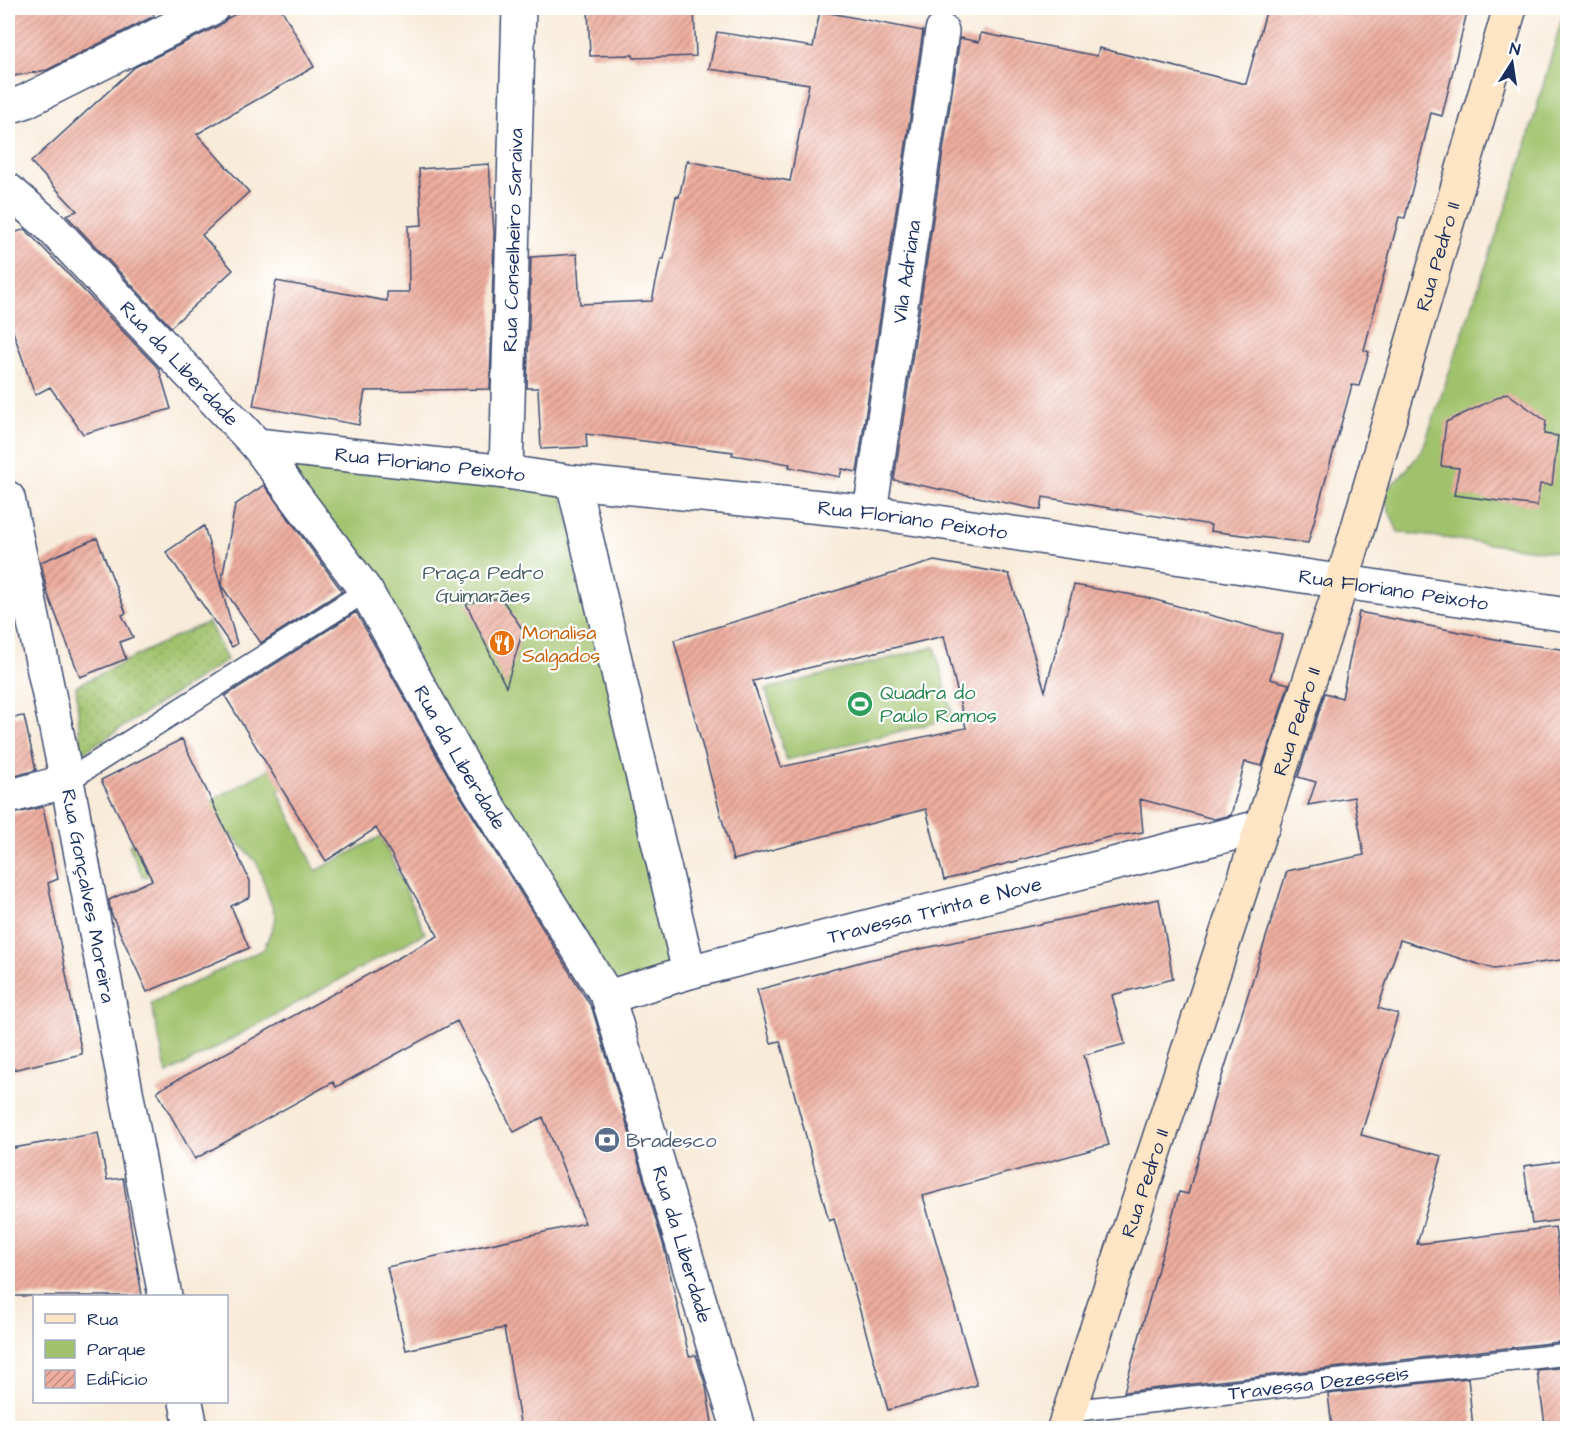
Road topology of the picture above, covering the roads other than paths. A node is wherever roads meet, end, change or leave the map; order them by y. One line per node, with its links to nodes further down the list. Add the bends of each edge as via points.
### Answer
1 (212, 8): 5 (street)
2 (519, 8): 8 (street, Rua Conselheiro Saraiva)
3 (1510, 8): 12 (street, Rua Pedro II)
4 (942, 31): 11 (street, Vila Adriana)
5 (8, 107)
6 (8, 190): 7 (street, Rua da Liberdade, via 49,225)
7 (257, 445): 8 (street, Rua Floriano Peixoto); 13 (street, Rua da Liberdade)
8 (506, 471): 9 (street, Rua Floriano Peixoto)
9 (573, 482): 11 (street, Rua Floriano Peixoto); 18 (street)
10 (8, 498): 15 (street, Rua Gonçalves Moreira)
11 (870, 512): 12 (street, Rua Floriano Peixoto)
12 (1342, 582): 14 (street, Rua Floriano Peixoto); 17 (street, Rua Pedro II)
13 (366, 591): 15 (lane); 19 (street, Rua da Liberdade, via 466,770)
14 (1568, 615)
15 (67, 782): 16 (street); 20 (street, Rua Gonçalves Moreira)
16 (8, 796)
17 (1263, 826): 18 (street, Travessa Trinta e Nove); 23 (street, Rua Pedro II)
18 (689, 972): 19 (street, Travessa Trinta e Nove)
19 (608, 997): 25 (street, Rua da Liberdade)
20 (165, 1295)
21 (1568, 1354): 23 (lane, Travessa Dezesseis)
22 (186, 1403): 24 (street)
23 (1067, 1420)
24 (191, 1428)
25 (738, 1428)

